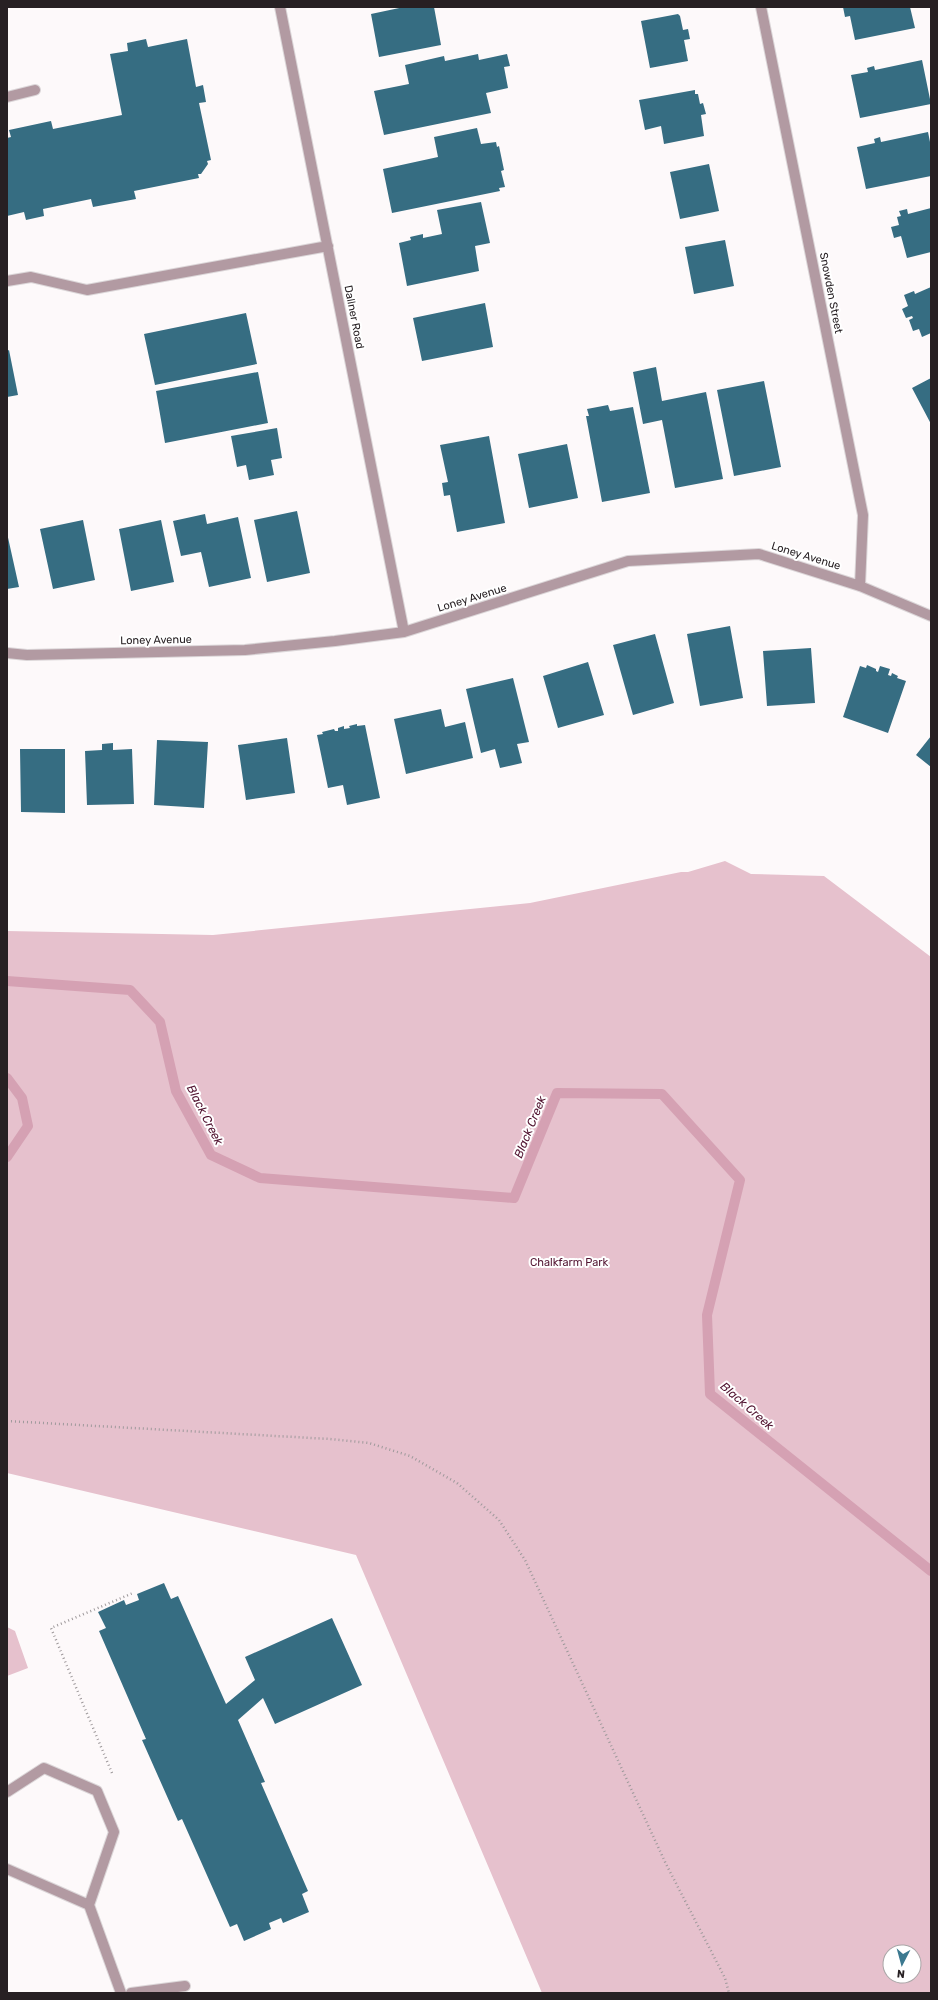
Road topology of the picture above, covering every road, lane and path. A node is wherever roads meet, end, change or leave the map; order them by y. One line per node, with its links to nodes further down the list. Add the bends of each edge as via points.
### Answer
1 (280, 7): 5 (street, Dallner Road)
2 (761, 7): 7 (street, Snowden Street, via 863,515)
3 (35, 90): 4 (street)
4 (7, 97)
5 (328, 246): 6 (street, via 87,290 31,276); 9 (street, Dallner Road)
6 (7, 281)
7 (860, 586): 8 (street, Loney Avenue); 9 (street, Loney Avenue, via 759,554 628,561)
8 (931, 616)
9 (404, 632): 10 (street, Loney Avenue, via 245,650 27,655)
10 (7, 653)
11 (7, 1421): 20 (path, via 322,1438 369,1443 410,1456 457,1483 500,1520 525,1560 666,1864 725,1978)
12 (133, 1593): 13 (path, via 52,1628 113,1774)
13 (97, 1791): 14 (street, via 44,1768); 16 (street, via 114,1832)
14 (7, 1792)
15 (7, 1869): 16 (street)
16 (89, 1905): 18 (street)
17 (185, 1986): 19 (street)
18 (121, 1993)
19 (131, 1993)
20 (729, 1993)

